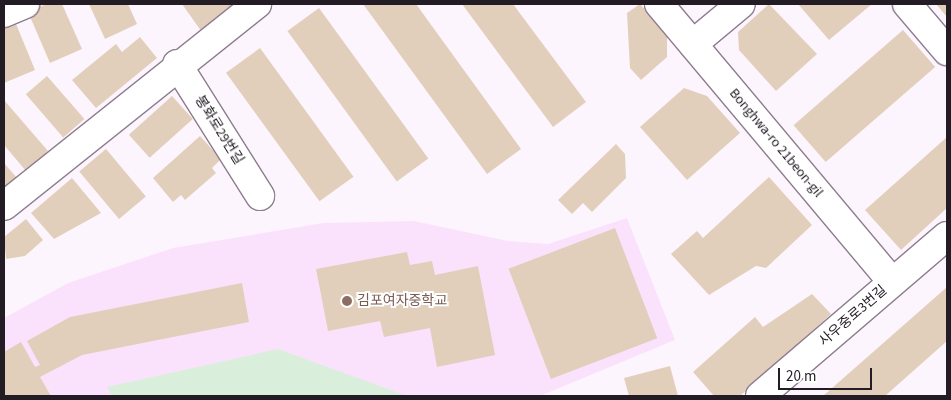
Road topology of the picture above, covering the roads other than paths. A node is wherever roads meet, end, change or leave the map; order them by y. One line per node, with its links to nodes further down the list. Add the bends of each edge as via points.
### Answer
1 (25, 4): 6 (street)
2 (257, 4): 9 (street)
3 (659, 4): 7 (street, Bonghwa-ro 21beon-gil)
4 (740, 4): 7 (street)
5 (908, 4): 8 (street)
6 (4, 13)
7 (693, 44): 13 (street, Bonghwa-ro 21beon-gil)
8 (947, 51)
9 (177, 64): 10 (street, 봉화로29번길); 11 (street)
10 (260, 196)
11 (4, 206)
12 (947, 236): 13 (street, 사우중로3번길)
13 (892, 282): 14 (street, 사우중로3번길)
14 (760, 396)

